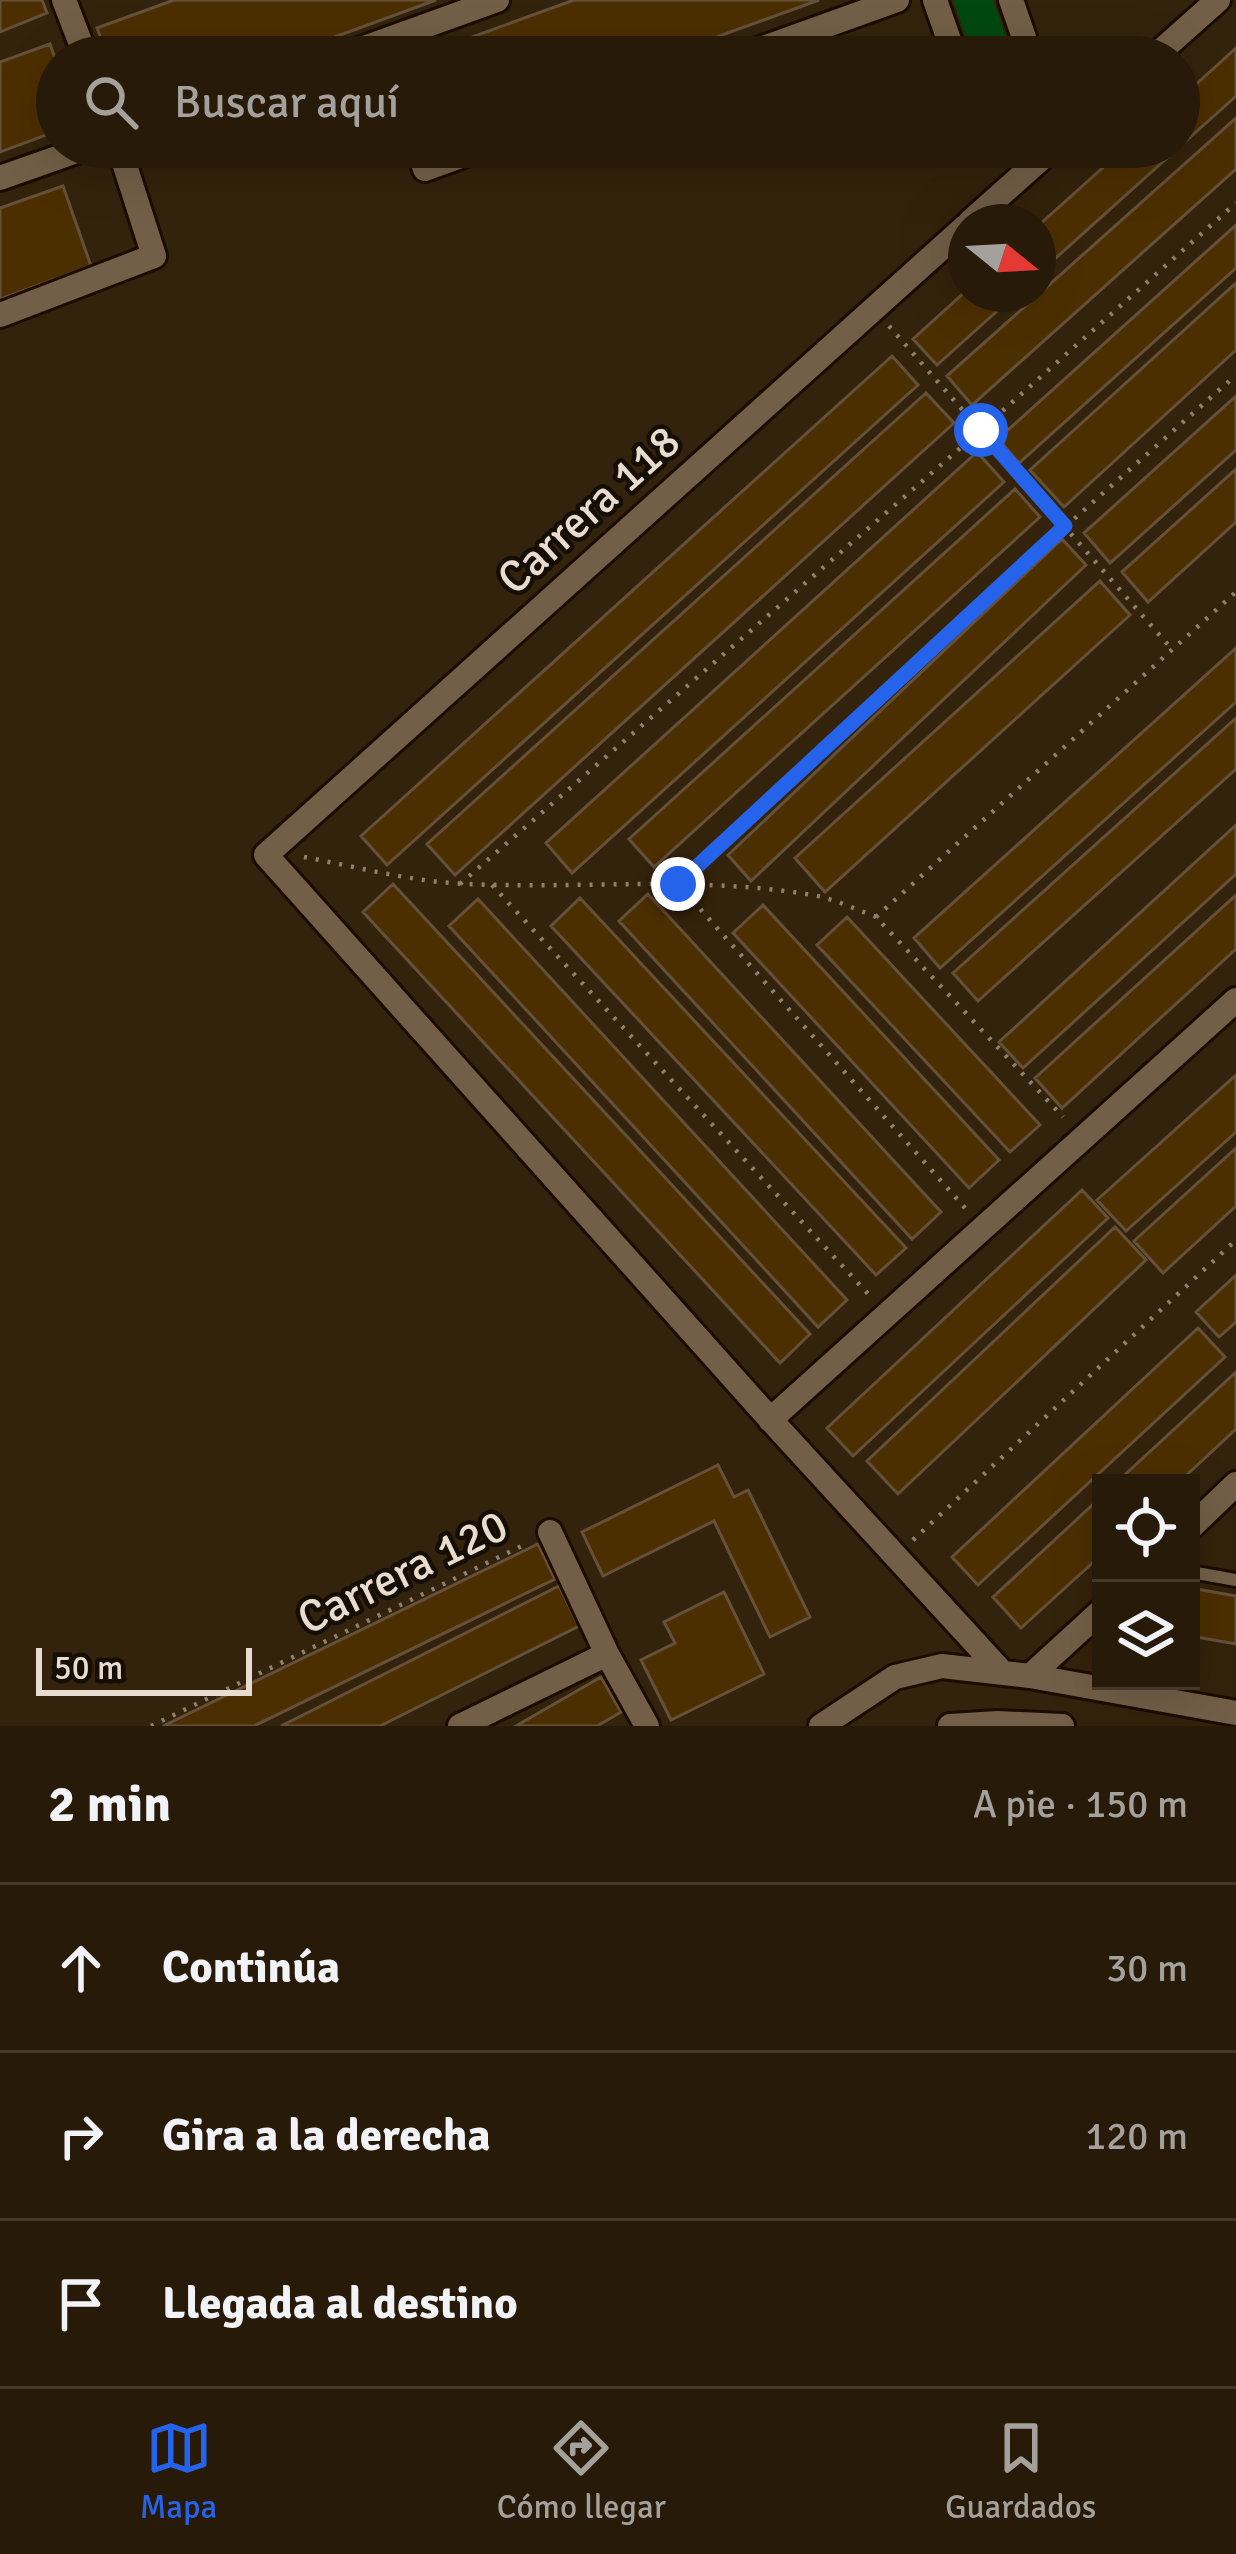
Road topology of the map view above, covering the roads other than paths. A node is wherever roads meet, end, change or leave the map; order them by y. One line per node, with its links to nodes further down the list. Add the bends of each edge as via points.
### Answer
1 (64, 0): 7 (street)
2 (497, 0): 8 (street)
3 (897, 0): 9 (street)
4 (935, 0): 10 (street)
5 (1011, 0): 11 (street)
6 (1218, 0): 12 (street)
7 (78, 36)
8 (417, 36)
9 (797, 36)
10 (948, 36)
11 (1023, 36)
12 (1178, 36)
13 (36, 165): 16 (street)
14 (126, 168): 19 (street, via 154,256)
15 (1031, 168): 17 (street, Carrera 118)
16 (0, 178)
17 (990, 204)
18 (948, 242): 21 (street, Carrera 118, via 273,863)
19 (0, 315)
20 (1236, 1000): 21 (street)
21 (770, 1420): 29 (street)
22 (1236, 1484): 23 (street)
23 (1200, 1518)
24 (550, 1532): 28 (street)
25 (1200, 1574): 26 (lane)
26 (1236, 1580)
27 (1092, 1619): 30 (street)
28 (607, 1654): 32 (street); 33 (street)
29 (1001, 1672): 30 (street); 34 (street, via 942,1666 895,1677)
30 (1030, 1676): 31 (street)
31 (1236, 1713)
32 (460, 1726)
33 (647, 1726)
34 (821, 1726)
35 (950, 1726): 36 (street)
36 (1062, 1726)

